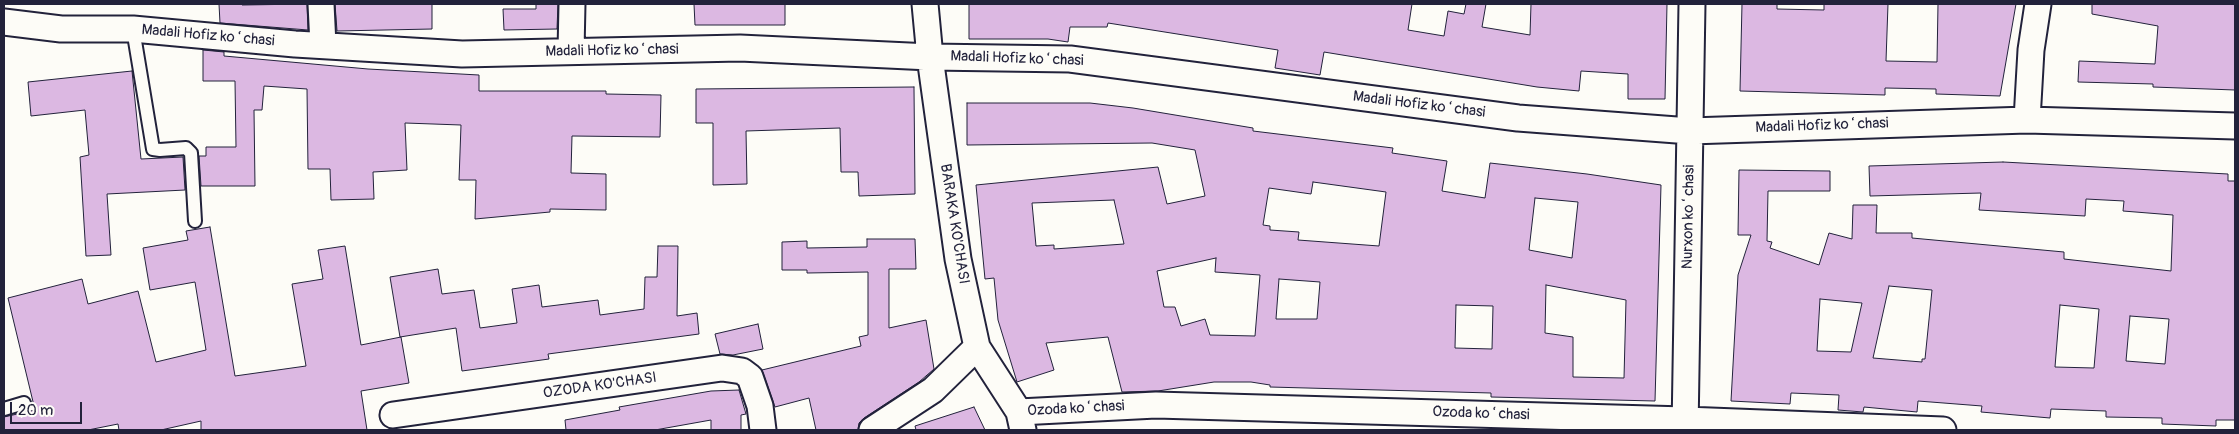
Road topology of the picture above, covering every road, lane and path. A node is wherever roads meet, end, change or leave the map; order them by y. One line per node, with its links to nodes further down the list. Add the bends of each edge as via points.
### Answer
1 (321, 4): 8 (street)
2 (572, 4): 9 (street)
3 (925, 4): 10 (street, BARAKA KO'CHASI)
4 (1692, 4): 13 (street, Nurxon koʻchasi)
5 (2038, 4): 11 (street, via 2031,50)
6 (4, 22): 7 (street, Madali Hofiz koʻchasi, via 61,29)
7 (133, 29): 8 (street, Madali Hofiz koʻchasi); 14 (lane, via 153,149 186,148 191,153)
8 (323, 45): 9 (street, Madali Hofiz koʻchasi, via 462,54)
9 (571, 51): 10 (street, Madali Hofiz koʻchasi, via 740,48)
10 (930, 57): 13 (street, Madali Hofiz koʻchasi, via 1070,59 1518,118); 15 (street, BARAKA KO'CHASI, via 958,259)
11 (2027, 120): 12 (street, Madali Hofiz koʻchasi); 13 (street, Madali Hofiz koʻchasi)
12 (2235, 126)
13 (1690, 131): 20 (street, Nurxon koʻchasi)
14 (195, 221)
15 (977, 347): 19 (street, BARAKA KO'CHASI); 22 (street, via 933,390)
16 (24, 403): 17 (lane)
17 (4, 409)
18 (393, 416): 21 (street, OZODA KO'CHASI, via 722,368 742,371 750,377 760,406)
19 (1021, 421): 20 (street, Ozoda koʻchasi, via 1156,405)
20 (1685, 425): 23 (street, Ozoda koʻchasi)
21 (763, 430)
22 (872, 430)
23 (1943, 430)

